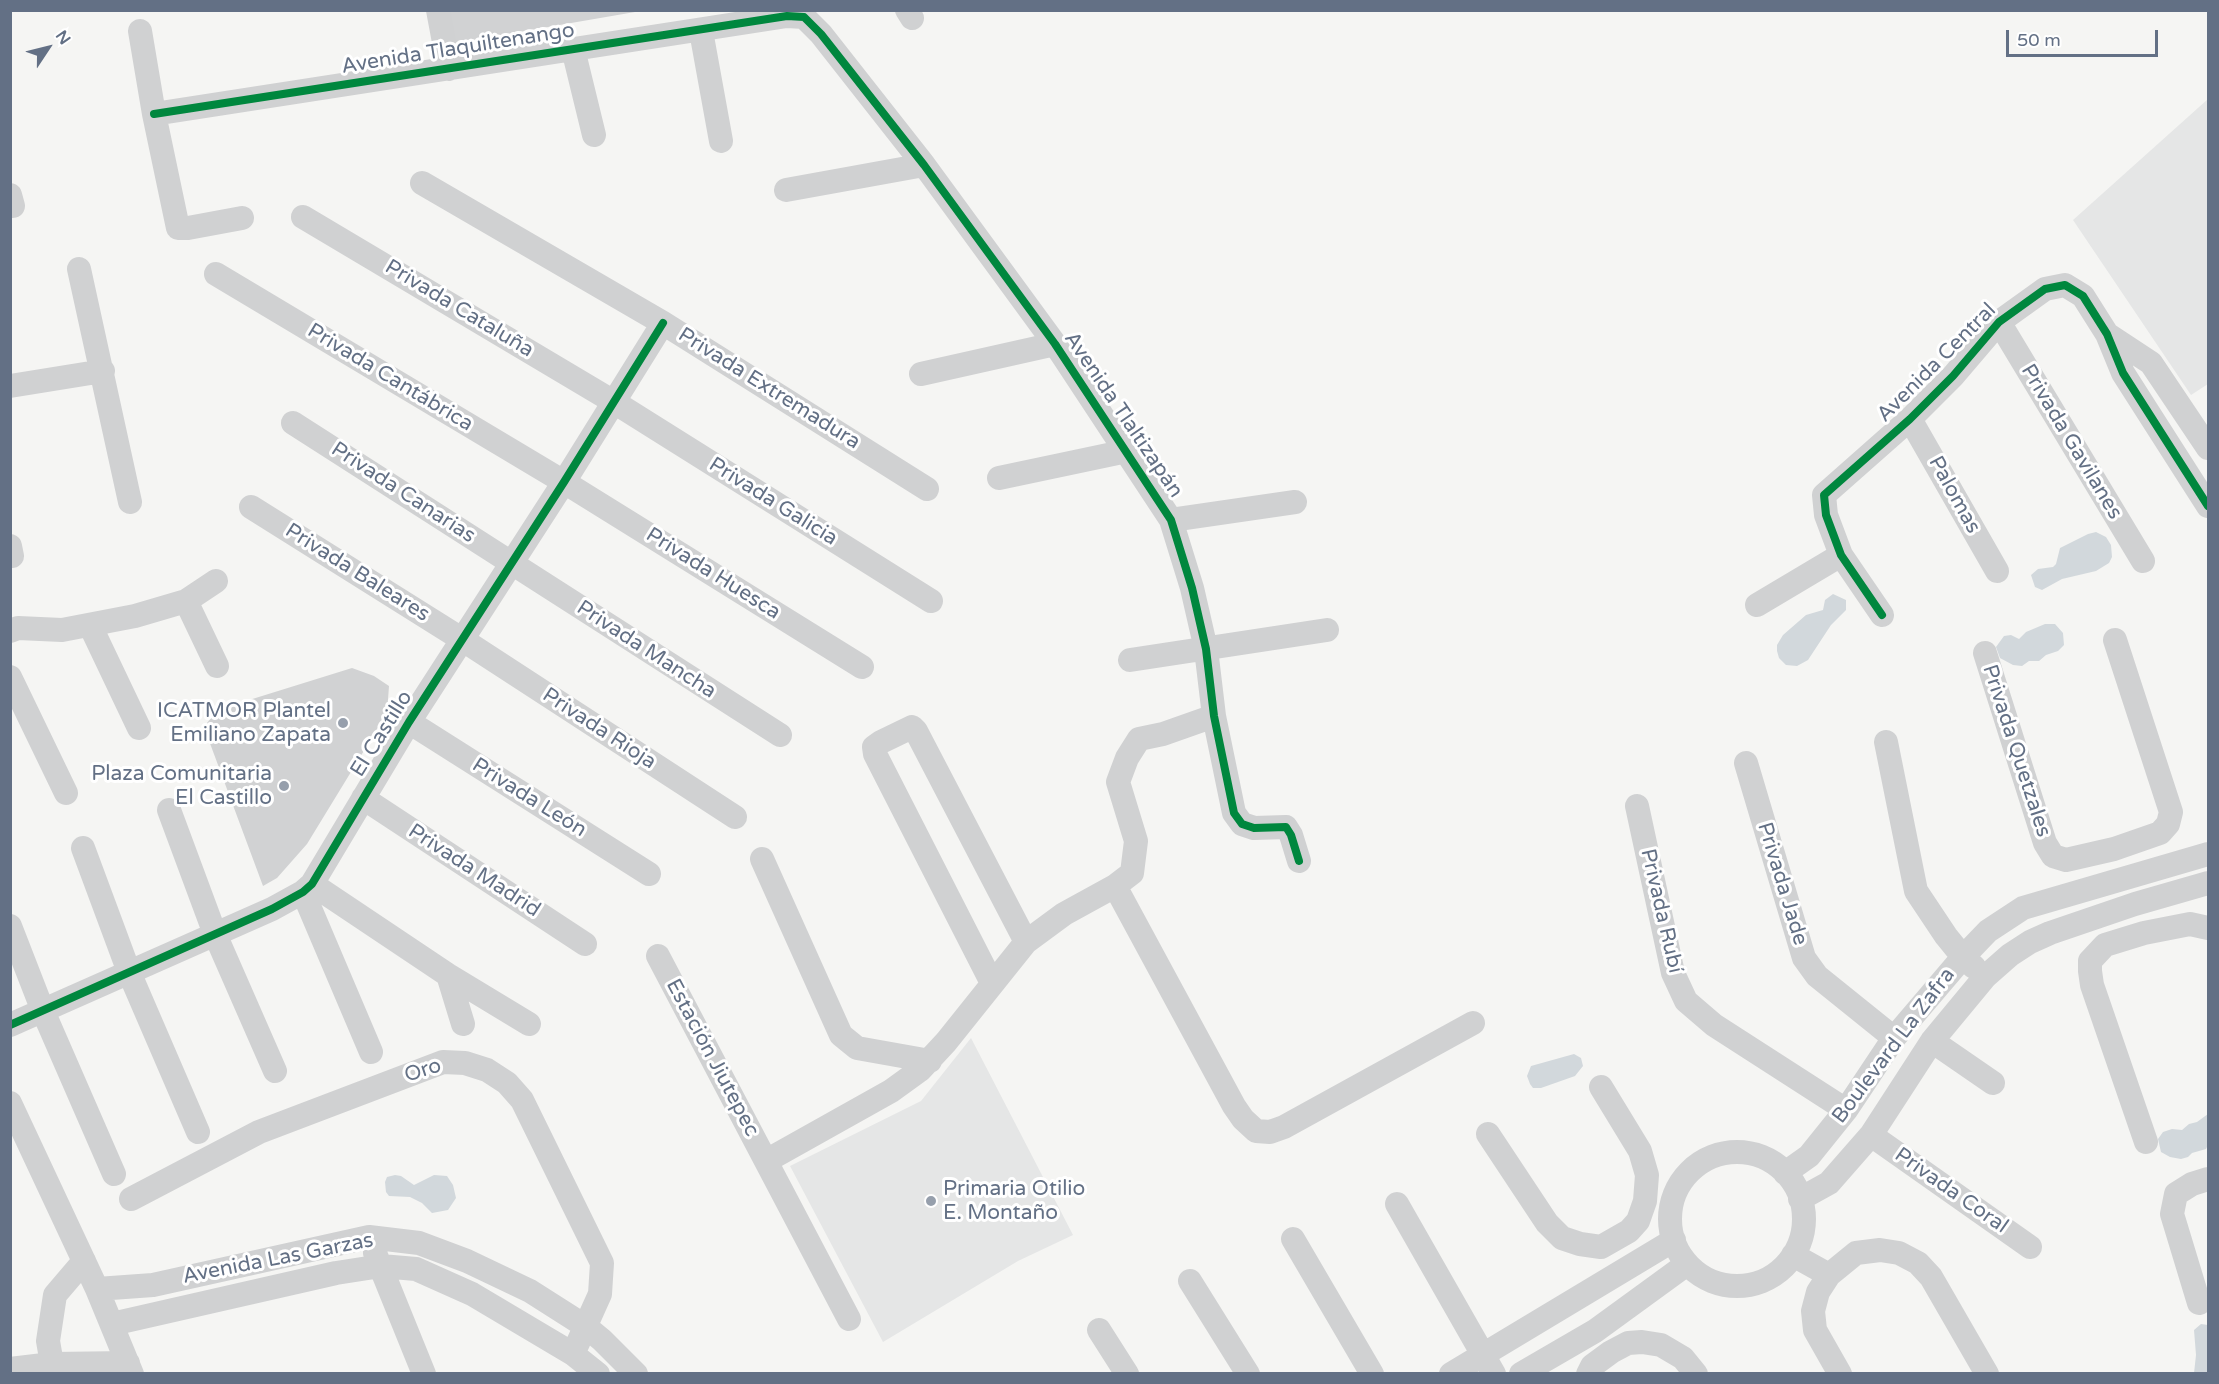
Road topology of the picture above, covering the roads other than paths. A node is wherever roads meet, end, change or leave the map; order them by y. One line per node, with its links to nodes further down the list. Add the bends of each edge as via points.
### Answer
1 (438, 10): 6 (street)
2 (804, 17): 4 (street, Avenida Tlaquiltenango, via 787,16); 10 (street, Avenida Tlaltizapán)
3 (140, 31): 7 (street)
4 (701, 31): 5 (street, Avenida Tlaquiltenango); 9 (street)
5 (573, 49): 6 (street, Avenida Tlaquiltenango); 8 (street)
6 (449, 69): 7 (street, Avenida Tlaquiltenango)
7 (154, 114): 14 (street, via 178,228)
8 (594, 135)
9 (721, 141)
10 (924, 165): 12 (street); 20 (street, Avenida Tlaltizapán)
11 (422, 183): 18 (street, Privada Extremadura)
12 (786, 190)
13 (303, 217): 24 (street, Privada Cataluña)
14 (242, 218)
15 (79, 269): 21 (street)
16 (216, 274): 30 (street, Privada Cantábrica)
17 (1999, 322): 19 (street, Avenida Central, via 2045,289 2065,285 2083,296); 25 (street, Avenida Central); 38 (street, Privada Gavilanes)
18 (663, 323): 24 (street, El Castillo); 31 (street, Privada Extremadura)
19 (2107, 334): 27 (street, Avenida Central, via 2151,363); 34 (street, Avenida Central, via 2123,373)
20 (1055, 344): 22 (street); 28 (street, Avenida Tlaltizapán)
21 (103, 371): 23 (street); 32 (street)
22 (921, 374)
23 (10, 386)
24 (614, 402): 30 (street, El Castillo); 43 (street, Privada Galicia)
25 (1910, 419): 37 (street, Avenida Central, via 1824,495 1826,515); 40 (street, Palomas)
26 (293, 423): 39 (street, Privada Canarias)
27 (2208, 448)
28 (1127, 451): 29 (street); 36 (street, Avenida Tlaltizapán)
29 (999, 478)
30 (564, 482): 39 (street, El Castillo); 55 (street, Privada Huesca)
31 (927, 489)
32 (130, 502)
33 (1295, 502): 36 (street)
34 (2208, 506)
35 (251, 507): 49 (street, Privada Baleares)
36 (1171, 520): 51 (street, Avenida Tlaltizapán)
37 (1841, 555): 44 (street); 45 (street, Avenida Central)
38 (2143, 561)
39 (512, 564): 49 (street, El Castillo); 60 (street, Privada Mancha)
40 (1997, 571)
41 (216, 581): 42 (street)
42 (186, 601): 46 (street); 54 (street)
43 (931, 601)
44 (1758, 605)
45 (1882, 615)
46 (90, 625): 48 (street); 59 (street)
47 (1327, 630): 51 (street)
48 (10, 631)
49 (463, 640): 58 (street, El Castillo); 67 (street, Privada Rioja)
50 (2115, 640): 69 (street, Privada Quetzales, via 2170,812 2168,824 2160,833)
51 (1206, 650): 53 (street); 57 (street, Avenida Tlaltizapán)
52 (1985, 653): 69 (street, Privada Quetzales, via 2045,843 2053,856 2066,860)
53 (1130, 660)
54 (216, 666)
55 (862, 667)
56 (10, 677): 63 (street)
57 (1214, 716): 72 (street, Avenida Tlaltizapán, via 1234,813 1242,824 1254,828 1286,827); 76 (street, Estación Jiutepec, via 1139,740 1127,758 1118,782 1136,841 1132,873)
58 (409, 722): 64 (street, El Castillo); 73 (street, Privada León)
59 (139, 728)
60 (780, 735)
61 (1886, 742): 86 (street, via 1916,891)
62 (1746, 763): 96 (street, Privada Jade, via 1804,958 1817,976)
63 (66, 793)
64 (363, 798): 77 (street, El Castillo); 84 (street, Privada Madrid)
65 (1637, 806): 104 (street, Privada Rubí, via 1673,973 1686,1001 1714,1025)
66 (169, 810): 82 (street)
67 (735, 817)
68 (82, 848): 87 (street)
69 (2114, 849): 74 (street)
70 (2208, 854): 74 (street, Boulevard La Zafra)
71 (762, 859): 99 (street, via 842,1035 857,1048)
72 (1299, 861)
73 (649, 874)
74 (2122, 880): 86 (street, Boulevard La Zafra, via 2023,908 1988,931)
75 (2208, 883): 78 (street, Boulevard La Zafra)
76 (1115, 885): 83 (street, Estación Jiutepec, via 1064,914); 92 (street, via 1234,1106 1256,1131 1284,1127)
77 (308, 888): 82 (street); 88 (street); 98 (street)
78 (2134, 904): 81 (street); 89 (street, Boulevard La Zafra, via 2030,942)
79 (10, 926): 91 (street)
80 (2208, 928): 81 (street, via 2190,924)
81 (2144, 933): 108 (street, via 2105,945 2091,961 2090,971)
82 (215, 934): 87 (street); 100 (street)
83 (1026, 942): 90 (street, Estación Jiutepec); 90 (street, via 916,731 912,727 874,747 874,754)
84 (585, 944)
85 (658, 956): 109 (street, Estación Jiutepec)
86 (1963, 957): 89 (street); 96 (street, Boulevard La Zafra)
87 (129, 972): 91 (street); 105 (street)
88 (448, 975): 94 (street); 95 (street)
89 (1985, 977): 97 (street, Boulevard La Zafra)
90 (992, 983): 99 (street, Estación Jiutepec)
91 (43, 1011): 93 (street); 111 (street)
92 (1473, 1023)
93 (10, 1024)
94 (463, 1024)
95 (529, 1024)
96 (1894, 1038): 104 (street, Boulevard La Zafra)
97 (1932, 1041): 101 (street); 107 (street, Boulevard La Zafra)
98 (371, 1052)
99 (930, 1061): 109 (street, Estación Jiutepec, via 891,1091)
100 (275, 1071)
101 (1994, 1083)
102 (1601, 1087): 118 (street, via 1640,1151 1647,1175 1646,1201 1638,1221)
103 (10, 1103): 122 (street)
104 (1846, 1110): 110 (street, Boulevard La Zafra, via 1809,1156)
105 (198, 1132)
106 (1488, 1134): 118 (street, via 1547,1223 1562,1238 1601,1247)
107 (1871, 1135): 114 (street, Boulevard La Zafra, via 1829,1183); 120 (street, Privada Coral)
108 (2146, 1142)
109 (766, 1161): 132 (street, Estación Jiutepec)
110 (1785, 1173): 114 (street); 119 (street, via 1768,1160 1747,1153 1726,1153 1706,1160 1688,1173 1676,1190 1670,1211)
111 (114, 1174)
112 (2208, 1179): 130 (street, via 2176,1194 2172,1214)
113 (131, 1199): 134 (street, Oro, via 259,1132 443,1062 465,1063 487,1070 507,1083 522,1100 602,1263 600,1294)
114 (1800, 1199): 121 (street, via 1803,1232)
115 (1398, 1204): 140 (street)
116 (369, 1237): 125 (street); 128 (street, Avenida Las Garzas); 134 (street, Avenida Las Garzas, via 419,1244 467,1261 530,1291)
117 (1293, 1239): 148 (street)
118 (1618, 1239): 124 (street)
119 (1674, 1240): 123 (street, via 1678,1253); 124 (street)
120 (2030, 1247)
121 (1793, 1255): 123 (street, via 1772,1276 1735,1287 1716,1283); 126 (street)
122 (84, 1261): 129 (street); 139 (street, via 55,1295 48,1341)
123 (1688, 1264): 136 (street)
124 (1634, 1265): 140 (street)
125 (381, 1266): 131 (street, Avenida Las Garzas); 138 (street, Avenida Las Garzas, via 416,1269 472,1294); 143 (street)
126 (1829, 1275): 153 (street, via 1818,1292 1813,1311 1815,1330); 154 (street, via 1856,1253 1899,1253 1917,1263 1931,1277)
127 (1190, 1281): 147 (street)
128 (153, 1285): 129 (street, Avenida Las Garzas); 131 (street)
129 (98, 1289): 133 (street)
130 (2199, 1303)
131 (159, 1312): 133 (street, Avenida Las Garzas)
132 (849, 1319)
133 (112, 1324): 142 (street)
134 (585, 1326): 138 (street, Oro); 145 (street, Avenida Las Garzas)
135 (1099, 1330): 146 (street)
136 (1594, 1331): 137 (street); 150 (street)
137 (1611, 1352): 151 (street, via 1592,1365); 152 (street, via 1628,1343 1661,1345 1683,1358)
138 (573, 1354): 144 (street, Avenida Las Garzas)
139 (52, 1364): 141 (street); 142 (street)
140 (1488, 1364): 149 (street)
141 (10, 1368)
142 (130, 1368)
143 (424, 1374)
144 (598, 1374)
145 (636, 1374)
146 (1126, 1374)
147 (1248, 1374)
148 (1372, 1374)
149 (1450, 1374)
150 (1521, 1374)
151 (1588, 1374)
152 (1696, 1374)
153 (1840, 1374)
154 (1987, 1374)

